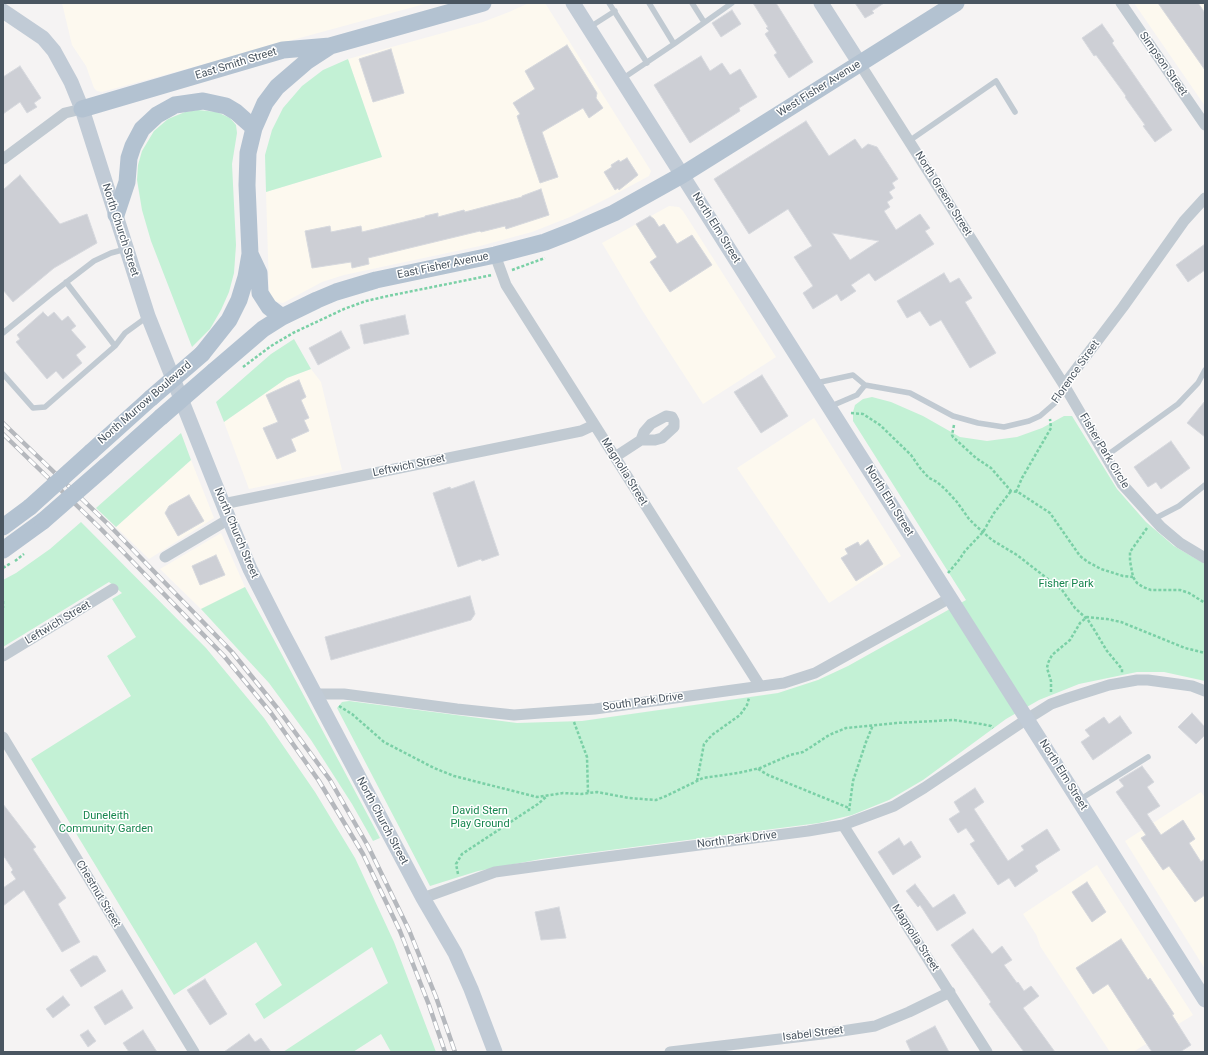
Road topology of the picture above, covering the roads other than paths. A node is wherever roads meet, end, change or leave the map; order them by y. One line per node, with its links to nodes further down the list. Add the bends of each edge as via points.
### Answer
1 (483, 3): 15 (main road, East Smith Street)
2 (573, 3): 13 (street, North Elm Street)
3 (609, 3): 11 (lane)
4 (649, 3): 14 (lane)
5 (692, 3): 12 (lane)
6 (732, 3): 12 (lane)
7 (821, 3): 17 (street, North Greene Street)
8 (956, 3): 17 (main road, West Fisher Avenue)
9 (1121, 3): 21 (street, Simpson Street)
10 (3, 11): 19 (street, North Church Street, via 34,31 54,51 66,71)
11 (615, 11): 13 (lane); 16 (lane)
12 (704, 22): 14 (lane)
13 (589, 28): 18 (street, North Elm Street)
14 (674, 44): 16 (lane)
15 (330, 46): 19 (main road, East Smith Street, via 283,50); 22 (main road, via 306,62 277,87 265,103)
16 (647, 63): 18 (lane)
17 (860, 64): 23 (street, North Greene Street); 25 (main road, West Fisher Avenue)
18 (622, 79): 25 (street, North Elm Street)
19 (82, 109): 24 (street, East Smith Street, via 65,113); 27 (street, North Church Street)
20 (1015, 112): 23 (lane, via 996,81)
21 (1205, 126)
22 (254, 128): 27 (main road, via 226,106 204,100 175,105 157,115 142,129 133,146 127,182); 29 (main road, via 248,153)
23 (909, 141): 41 (street, North Greene Street)
24 (3, 159)
25 (682, 174): 30 (main road, East Fisher Avenue, via 588,225 545,242); 39 (street, North Elm Street)
26 (1205, 198): 41 (street, Florence Street, via 1184,221)
27 (116, 215): 28 (street, North Church Street)
28 (126, 249): 31 (lane, via 94,261); 32 (street, North Church Street)
29 (250, 254): 33 (main road, via 259,273 260,293 264,301); 51 (main road, North Murrow Boulevard, bridge, via 239,300 229,320 202,354 30,507)
30 (495, 255): 33 (main road, East Fisher Avenue, via 376,280 317,300); 43 (street, Magnolia Street, via 506,284)
31 (66, 282): 34 (lane); 35 (lane)
32 (148, 316): 35 (lane, via 125,333); 48 (street, North Church Street)
33 (282, 317): 37 (main road, East Fisher Avenue, via 263,329)
34 (3, 333)
35 (115, 346): 38 (lane, via 45,407 33,408)
36 (1205, 370): 45 (lane, via 1198,383 1178,404)
37 (214, 371): 52 (main road, North Murrow Boulevard, bridge, via 43,521)
38 (3, 374)
39 (815, 384): 40 (lane, Florence Street, via 853,375); 42 (street, North Elm Street)
40 (865, 385): 41 (lane, Florence Street, via 910,393 957,417 1004,426 1040,416 1055,403); 42 (lane, via 857,395)
41 (1064, 385): 45 (street, Fisher Park Circle)
42 (829, 407): 56 (street, North Elm Street)
43 (594, 425): 46 (street, Magnolia Street); 48 (street, Leftwich Street, via 581,431)
44 (641, 440): 46 (street)
45 (1106, 456): 50 (street, Fisher Park Circle, via 1122,484)
46 (615, 457): 58 (street, Magnolia Street)
47 (1205, 485): 50 (lane, via 1178,506)
48 (223, 504): 49 (street, North Church Street)
49 (229, 519): 53 (street); 60 (street, North Church Street, via 250,569)
50 (1153, 519): 54 (street, Fisher Park Circle, via 1180,543)
51 (3, 527)
52 (3, 550)
53 (165, 557)
54 (1205, 558)
55 (112, 590): 57 (street, Leftwich Street)
56 (950, 598): 58 (street, South Park Drive, via 816,673 784,683); 61 (street, North Elm Street)
57 (3, 656)
58 (754, 687): 60 (street, South Park Drive, via 595,709 514,715 344,694)
59 (1205, 691): 61 (street, via 1192,686 1137,680 1109,685 1051,704)
60 (315, 694): 66 (street, North Church Street)
61 (1027, 719): 64 (street, North Elm Street); 65 (street, North Park Drive, via 894,806)
62 (3, 737): 70 (street, Chestnut Street)
63 (1148, 757): 64 (lane)
64 (1078, 800): 68 (street, North Elm Street)
65 (847, 824): 66 (street, North Park Drive, via 496,872); 67 (street, Magnolia Street)
66 (423, 898): 71 (street, North Church Street, via 455,953)
67 (950, 992): 69 (street, Isabel Street, via 875,1026); 73 (street, Magnolia Street)
68 (1205, 1000)
69 (738, 1048): 72 (street, Isabel Street)
70 (194, 1052)
71 (495, 1052)
72 (670, 1052)
73 (987, 1052)

